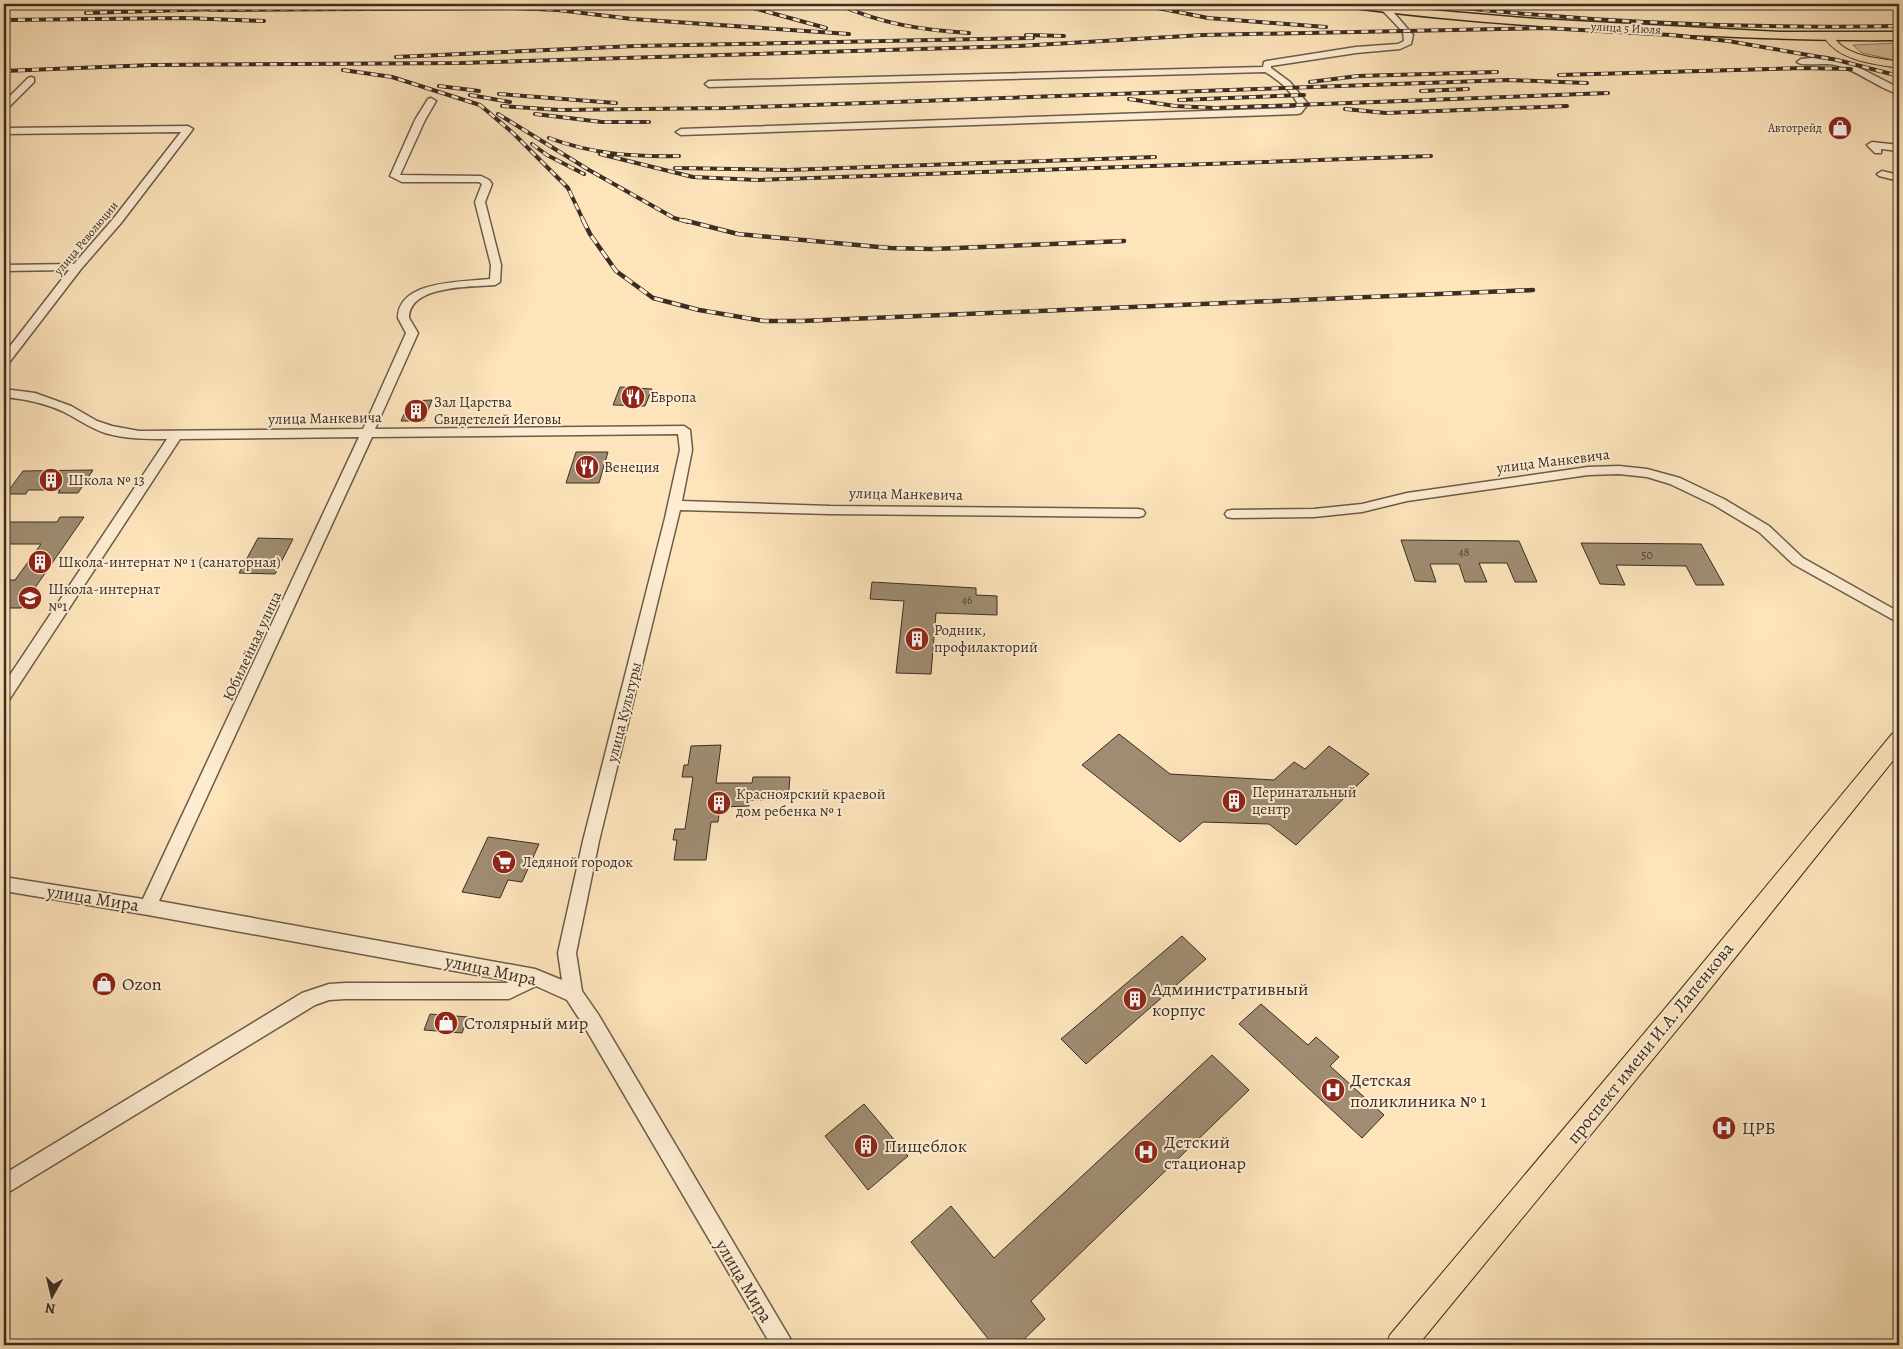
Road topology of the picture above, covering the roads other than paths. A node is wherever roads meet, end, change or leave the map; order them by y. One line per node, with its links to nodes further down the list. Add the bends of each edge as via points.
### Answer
1 (1354, 4): 2 (highway, улица 5 Июля)
2 (1386, 9): 3 (highway, улица 5 Июля, via 1536,23); 9 (street, via 1407,31 1408,42 1400,46 1267,64)
3 (1748, 34): 4 (highway, улица 5 Июля); 6 (highway)
4 (1833, 36): 5 (highway, улица 5 Июля); 6 (main road, via 1830,40 1834,46)
5 (1899, 36)
6 (1845, 52): 8 (main road)
7 (1801, 62): 12 (street, via 1825,60 1847,65)
8 (1899, 65)
9 (1267, 69): 11 (street); 16 (street, via 1283,78 1295,91 1303,104 1298,111)
10 (31, 80): 14 (street)
11 (709, 84)
12 (1899, 91)
13 (431, 101): 26 (street, Юбилейная улица, via 395,176 402,179 486,182 480,202 496,265 494,282 426,290 414,296 404,308 403,318 412,333)
14 (4, 107)
15 (4, 131): 21 (street, улица Революции, via 188,129)
16 (680, 132)
17 (1899, 148): 18 (street, via 1872,145)
18 (1878, 151)
19 (1882, 174): 20 (street)
20 (1899, 178)
21 (77, 267): 22 (street); 23 (street, улица Революции)
22 (4, 268)
23 (4, 362)
24 (4, 393): 27 (street, улица Манкевича, via 31,396 110,430)
25 (684, 430): 26 (street, улица Манкевича); 28 (street, улица Культуры, via 686,450)
26 (366, 434): 27 (street, улица Манкевича); 35 (street, Юбилейная улица)
27 (176, 436): 32 (street)
28 (675, 505): 29 (street, улица Манкевича); 37 (street, улица Культуры, via 591,841 567,953)
29 (1138, 513)
30 (1232, 514): 31 (street, улица Манкевича, via 1314,514 1362,508 1407,497 1588,472 1619,470 1648,474 1675,481 1719,502 1764,529 1798,561)
31 (1899, 618)
32 (4, 696)
33 (1899, 739): 40 (main road, проспект имени И.А. Лапенкова)
34 (4, 884): 35 (street, улица Мира)
35 (148, 907): 36 (street, улица Мира)
36 (535, 977): 37 (street, улица Мира); 38 (street, via 509,991 345,991 309,999)
37 (573, 994): 39 (street, улица Мира)
38 (4, 1185)
39 (783, 1345)
40 (1400, 1345)

